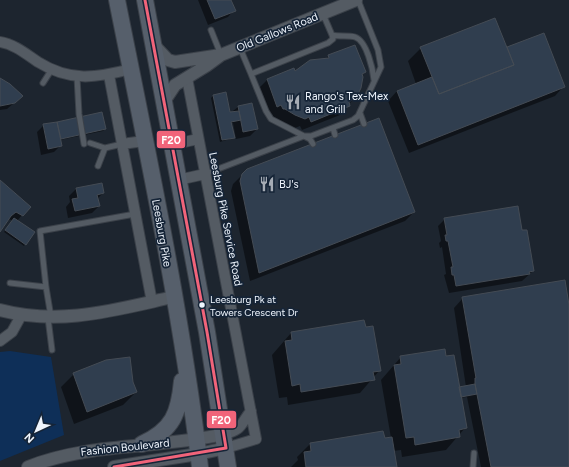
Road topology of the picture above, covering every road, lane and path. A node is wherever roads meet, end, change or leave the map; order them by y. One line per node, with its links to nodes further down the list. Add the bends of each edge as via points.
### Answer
1 (117, 0): 12 (highway, Leesburg Pike)
2 (145, 0): 8 (highway)
3 (357, 0): 4 (street, Old Gallows Road); 17 (lane, via 381,60 381,67)
4 (323, 14): 6 (lane); 9 (street, Old Gallows Road)
5 (211, 30): 10 (lane)
6 (332, 34): 13 (lane, via 332,39 328,43); 17 (lane, via 360,40 369,58)
7 (0, 42): 11 (street, via 18,49)
8 (153, 44): 10 (street, Old Gallows Road, via 168,60 175,62); 19 (highway)
9 (240, 47): 10 (street, Old Gallows Road); 13 (lane)
10 (221, 55): 16 (street, Old Gallows Road)
11 (52, 69): 15 (street); 18 (lane)
12 (131, 69): 14 (street); 26 (highway, Leesburg Pike)
13 (251, 74): 24 (lane, via 269,117)
14 (109, 75): 15 (street); 29 (street)
15 (77, 77): 28 (lane)
16 (187, 78): 19 (street, Old Gallows Road, via 172,87); 25 (street, Leesburg Pike Service Road)
17 (374, 81): 20 (lane)
18 (43, 83)
19 (163, 103): 31 (highway)
20 (360, 113): 21 (lane); 22 (lane, via 353,120)
21 (364, 124)
22 (333, 128): 23 (lane); 24 (lane)
23 (335, 135)
24 (304, 136): 30 (lane); 34 (lane)
25 (198, 139): 31 (street); 34 (street, Leesburg Pike Service Road)
26 (144, 141): 29 (street); 39 (highway, Leesburg Pike)
27 (90, 143): 32 (lane)
28 (84, 144)
29 (122, 144): 32 (lane); 36 (street)
30 (313, 144)
31 (171, 145): 35 (highway)
32 (105, 148): 33 (lane)
33 (98, 166)
34 (205, 174): 35 (street); 47 (street, Leesburg Pike Service Road)
35 (178, 180): 48 (highway)
36 (135, 214): 38 (lane, via 40,231); 40 (street)
37 (10, 283): 38 (lane)
38 (46, 287): 43 (lane)
39 (173, 297): 40 (street); 46 (highway, Leesburg Pike)
40 (152, 302): 43 (street, via 95,314)
41 (0, 310): 42 (street)
42 (22, 314): 43 (street); 44 (street, via 16,326)
43 (49, 318): 45 (lane)
44 (0, 341)
45 (52, 350)
46 (184, 362): 49 (highway, via 177,411 166,428); 50 (highway, Leesburg Pike)
47 (251, 411): 48 (street, via 244,425); 48 (street, Leesburg Pike Service Road, via 256,439)
48 (225, 441): 50 (street, Fashion Boulevard); 54 (highway)
49 (142, 444): 50 (street, Fashion Boulevard); 52 (street, Fashion Boulevard, via 71,453)
50 (198, 454): 53 (street, Fashion Boulevard)
51 (474, 454): 55 (lane)
52 (28, 467)
53 (114, 467)
54 (228, 467)
55 (473, 467)

